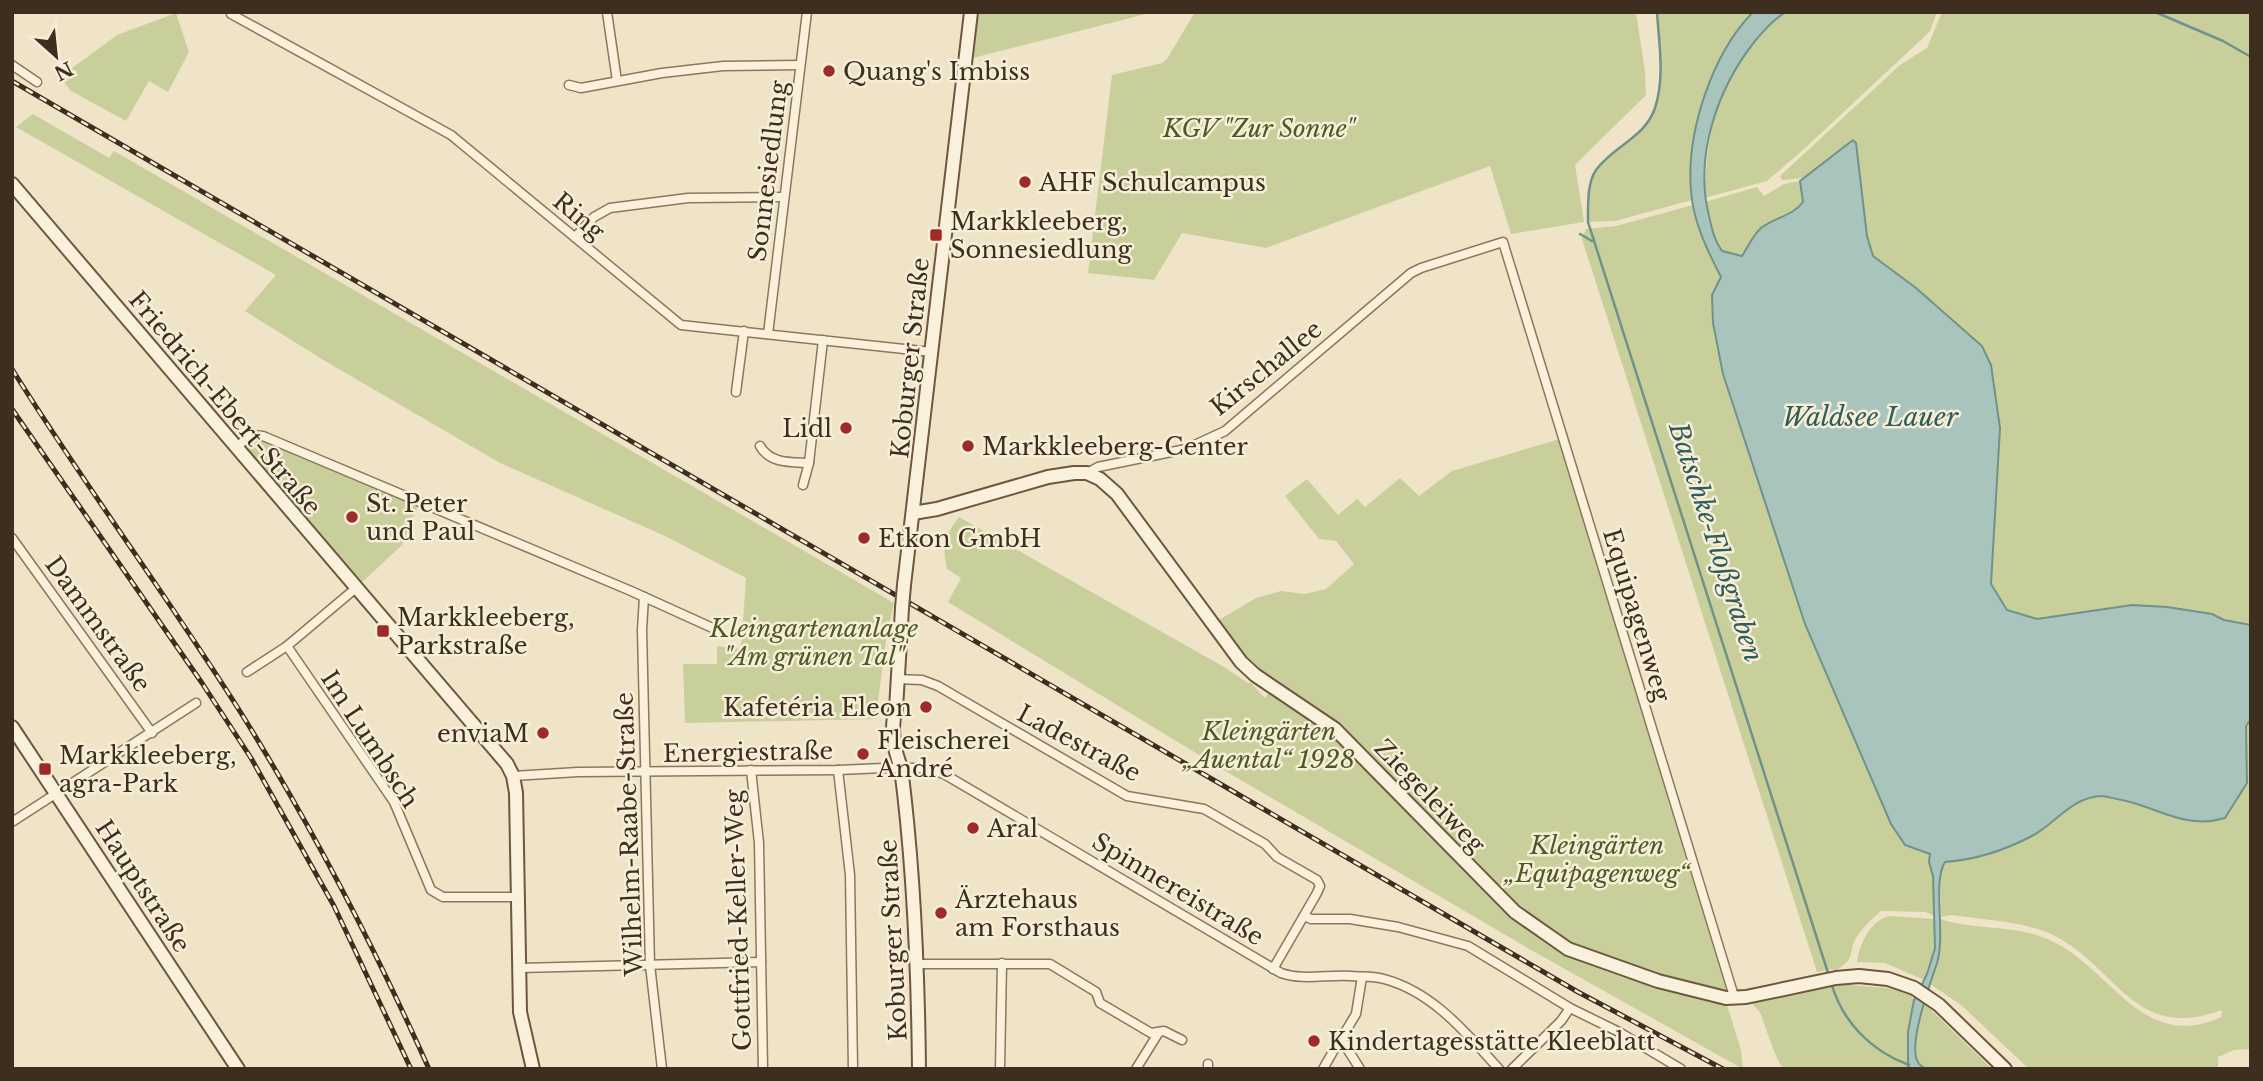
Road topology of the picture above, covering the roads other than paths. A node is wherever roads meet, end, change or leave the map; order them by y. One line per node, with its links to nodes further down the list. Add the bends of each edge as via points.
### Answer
1 (607, 12): 7 (street)
2 (807, 12): 6 (street, Sonnesiedlung)
3 (971, 12): 17 (main road, Koburger Straße)
4 (231, 14): 12 (street, Ring, via 451,135)
5 (12, 65): 8 (street)
6 (800, 65): 7 (street, via 723,66); 11 (street, Sonnesiedlung)
7 (617, 81): 9 (street, via 581,88)
8 (37, 82)
9 (569, 85)
10 (12, 184): 20 (main road, Friedrich-Ebert-Straße)
11 (784, 197): 12 (street, via 688,198 610,208); 15 (street, Sonnesiedlung)
12 (575, 237): 14 (street, Ring, via 681,325)
13 (1503, 242): 22 (street, Kirschallee, via 1410,274 1225,431 1186,449); 51 (street, Equipagenweg)
14 (744, 331): 15 (street, Ring); 18 (street)
15 (768, 334): 16 (street, Ring)
16 (823, 340): 17 (street, Ring); 21 (street)
17 (932, 352): 24 (main road, Koburger Straße)
18 (736, 393)
19 (760, 446): 21 (street, via 779,461)
20 (236, 447): 26 (main road, Friedrich-Ebert-Straße); 27 (street, via 252,435 263,436)
21 (809, 463): 23 (street)
22 (1087, 473): 24 (main road, Kirschallee, via 1054,476); 51 (main road, Ziegeleiweg, via 1117,494 1241,662 1335,729 1515,912 1550,939 1586,957 1658,981)
23 (803, 485)
24 (913, 513): 31 (main road, Koburger Straße, bridge)
25 (12, 538): 34 (street, Dammstraße)
26 (356, 587): 29 (street); 39 (main road, Friedrich-Ebert-Straße, via 506,762)
27 (644, 597): 28 (street); 38 (street, Wilhelm-Raabe-Straße)
28 (717, 630)
29 (287, 646): 30 (street); 42 (street, Im Lumbsch, via 394,802 431,890 443,897)
30 (247, 672)
31 (896, 679): 35 (main road, Koburger Straße, via 903,740); 43 (street, Ladestraße, via 938,686 1127,796 1205,809 1317,880 1320,886)
32 (196, 704): 34 (street)
33 (12, 727): 40 (main road, Hauptstraße)
34 (152, 733): 40 (street)
35 (901, 768): 37 (street, Energiestraße); 46 (main road, Koburger Straße); 49 (street, Spinnereistraße, via 944,774)
36 (751, 770): 37 (street, Energiestraße); 38 (street, Energiestraße); 44 (street, Gottfried-Keller-Weg, via 759,843)
37 (838, 770): 61 (street, via 850,875)
38 (645, 772): 39 (street, Energiestraße); 47 (street, Wilhelm-Raabe-Straße)
39 (513, 776): 42 (main road, Friedrich-Ebert-Straße)
40 (56, 794): 41 (street); 57 (main road, Hauptstraße)
41 (12, 822)
42 (518, 897): 48 (main road, Friedrich-Ebert-Straße)
43 (1304, 916): 49 (street, Spinnereistraße); 52 (street, via 1398,927 1468,946)
44 (761, 961): 47 (street); 60 (street, Gottfried-Keller-Weg)
45 (1002, 963): 46 (street); 53 (street, via 1050,964 1096,992 1100,1003 1151,1033); 63 (street)
46 (918, 964): 62 (main road, Koburger Straße)
47 (650, 965): 48 (street); 59 (street, Wilhelm-Raabe-Straße)
48 (520, 968): 58 (main road, Friedrich-Ebert-Straße, via 521,1020)
49 (1273, 969): 50 (street, via 1290,976)
50 (1362, 977): 66 (street, via 1356,1014 1341,1039); 67 (street, via 1382,978 1439,1007)
51 (1731, 998): 69 (main road, Ziegeleiweg, via 1830,979 1874,976 1927,996)
52 (1570, 1008): 56 (street); 68 (street)
53 (1158, 1032): 54 (street); 64 (street)
54 (1182, 1040)
55 (1335, 1048): 65 (street)
56 (1675, 1067)
57 (238, 1069)
58 (533, 1069)
59 (662, 1069)
60 (764, 1069)
61 (853, 1069)
62 (919, 1069)
63 (1000, 1069)
64 (1136, 1069)
65 (1323, 1069)
66 (1360, 1069)
67 (1499, 1069)
68 (1512, 1069)
69 (2005, 1069)

